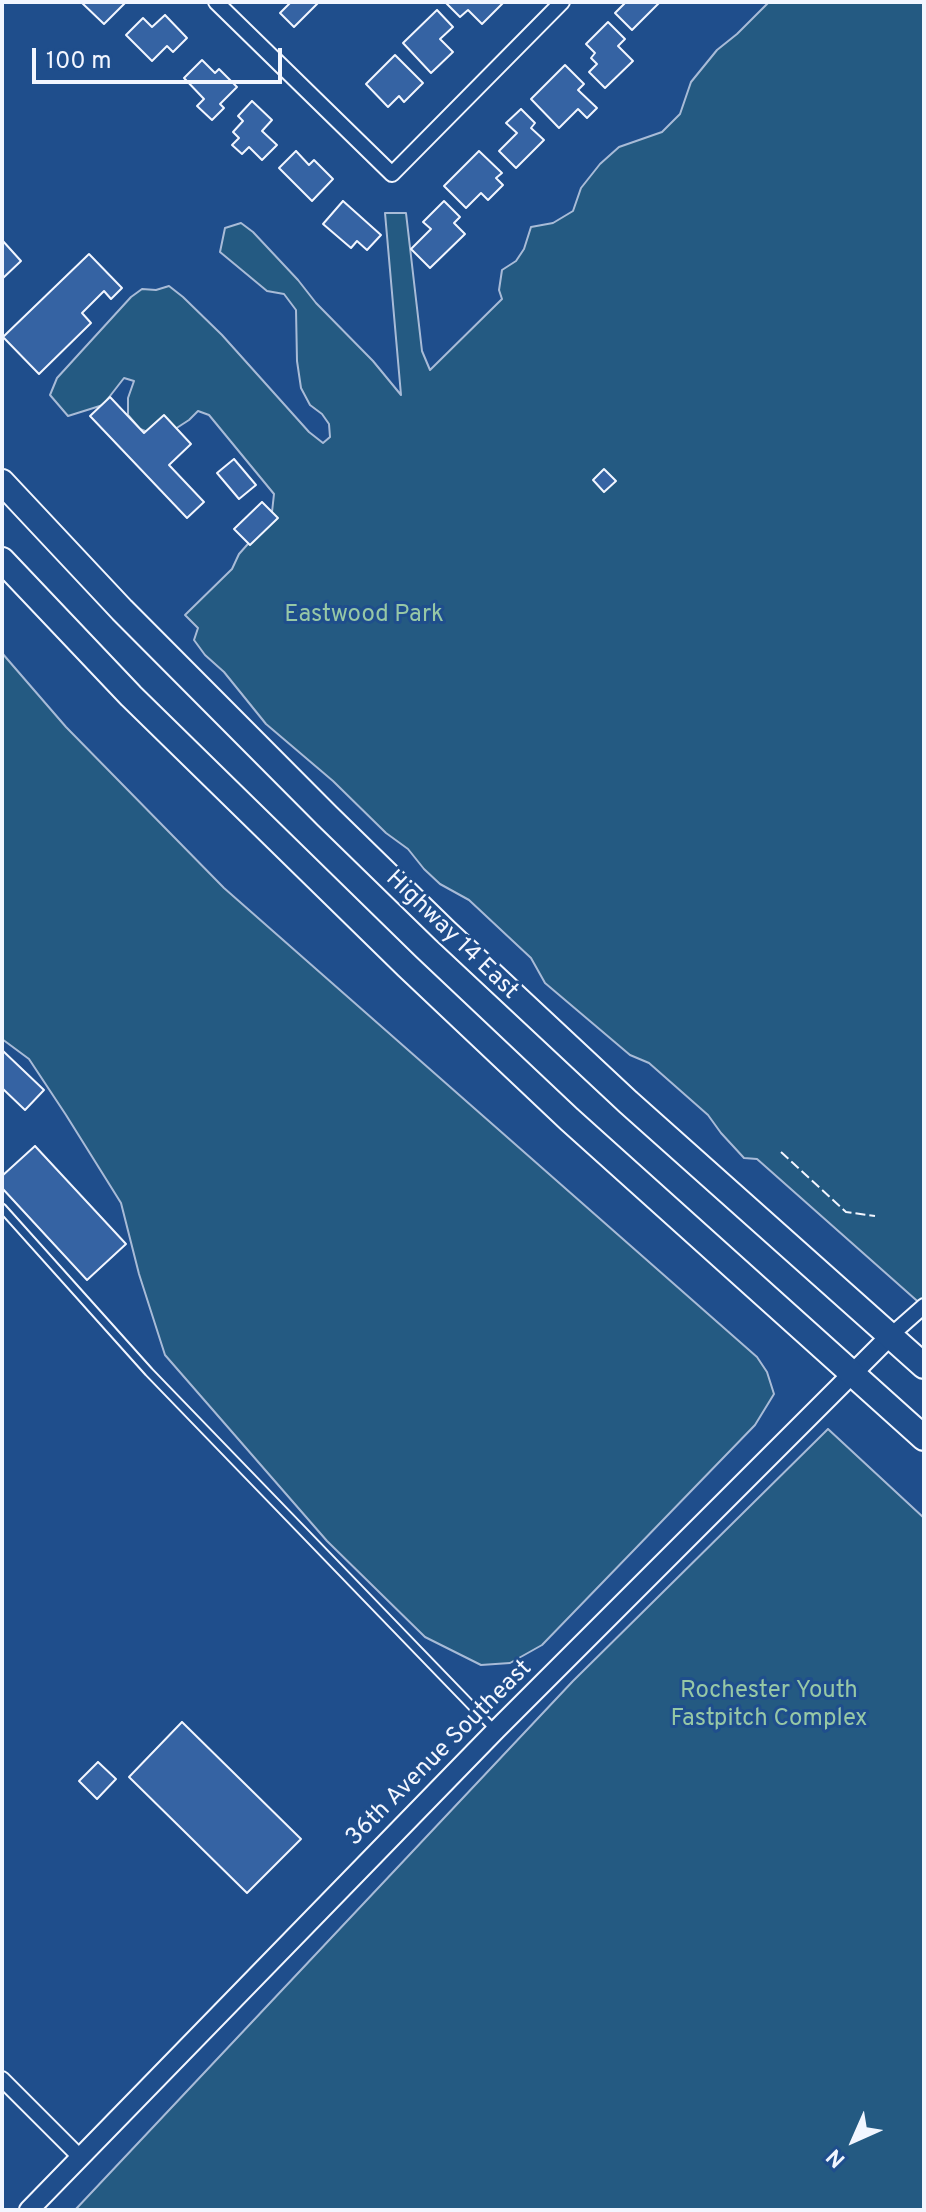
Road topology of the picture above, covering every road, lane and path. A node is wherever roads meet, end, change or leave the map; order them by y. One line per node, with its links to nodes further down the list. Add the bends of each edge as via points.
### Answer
1 (216, 2): 2 (street, via 392,174)
2 (562, 2)
3 (2, 482): 7 (main road, Highway 14 East, via 154,643 445,931)
4 (2, 560): 9 (main road, via 131,696 407,966)
5 (2, 1208): 11 (lane, via 149,1372)
6 (924, 1306): 7 (street)
7 (890, 1336): 8 (main road, Highway 14 East); 9 (street, 36th Avenue Southeast)
8 (924, 1366)
9 (852, 1373): 10 (main road); 11 (street, 36th Avenue Southeast)
10 (924, 1438)
11 (496, 1730): 13 (street, 36th Avenue Southeast)
12 (2, 2079): 13 (street)
13 (80, 2157): 14 (street, 36th Avenue Southeast)
14 (29, 2210)

